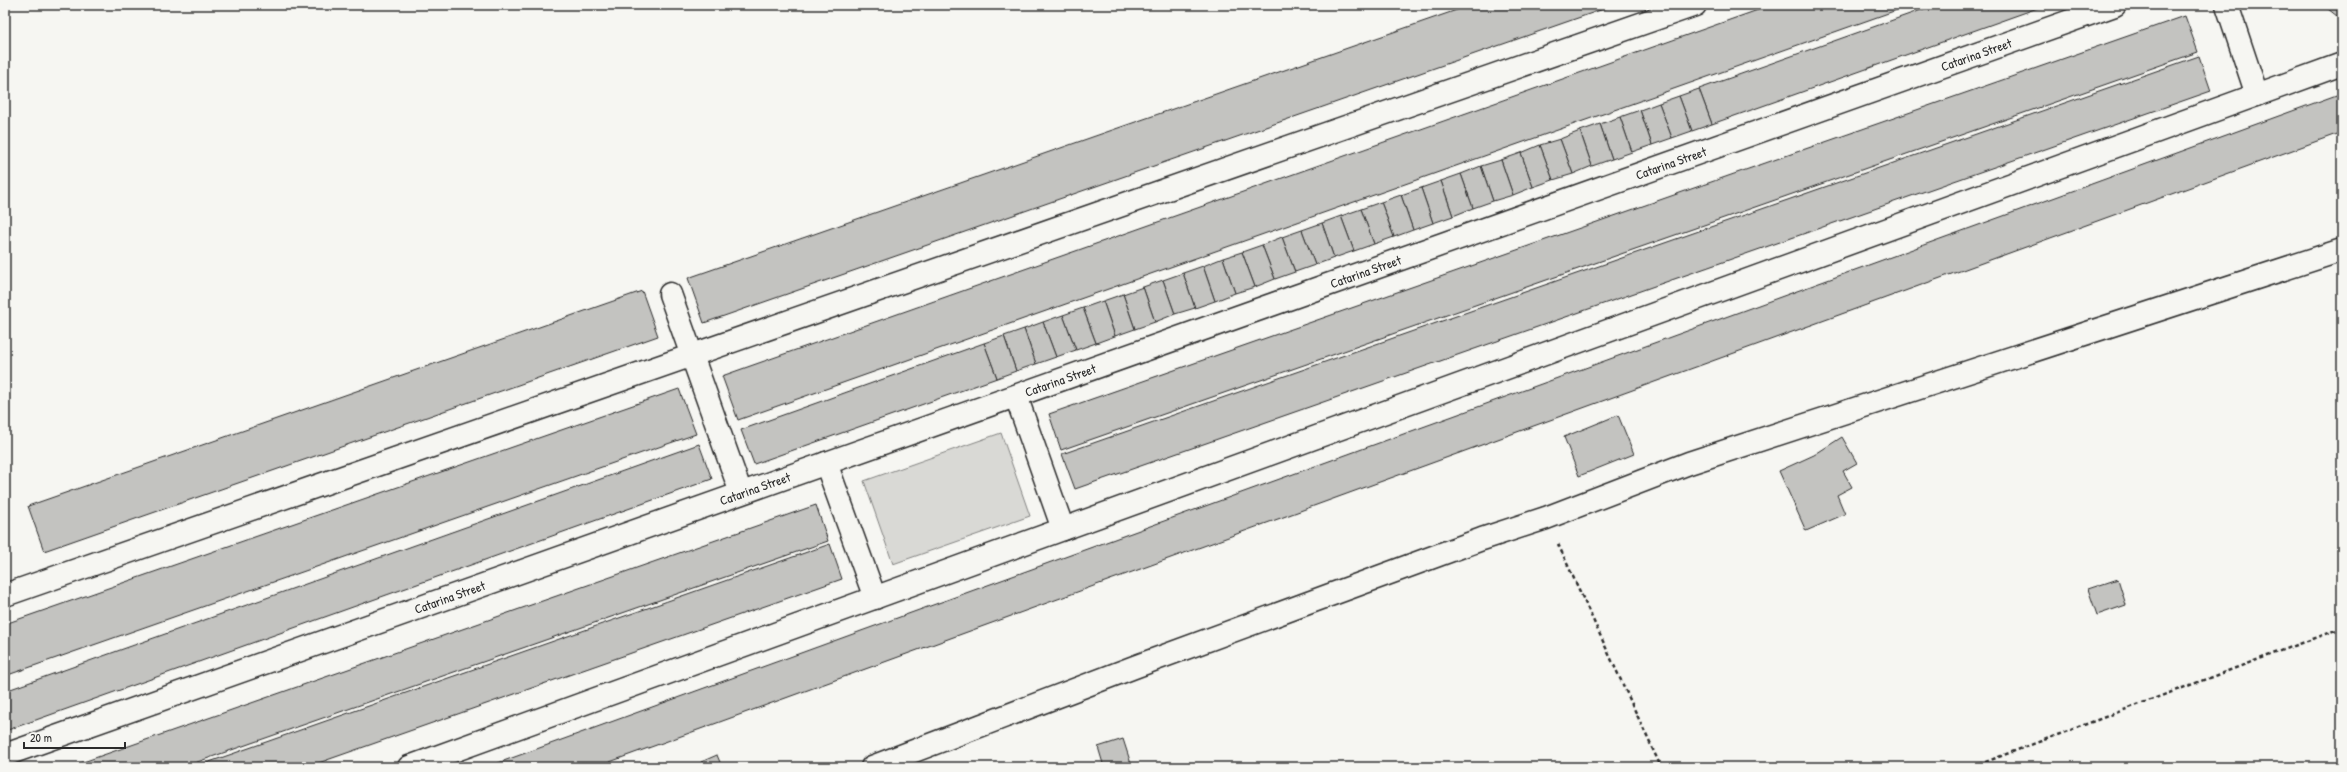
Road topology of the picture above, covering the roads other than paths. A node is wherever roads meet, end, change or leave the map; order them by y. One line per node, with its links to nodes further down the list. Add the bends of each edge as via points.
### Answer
1 (1696, 5): 8 (street)
2 (2115, 5): 9 (street, Catarina Street)
3 (2227, 5): 5 (street)
4 (2342, 64): 5 (street)
5 (2258, 95): 12 (street)
6 (2342, 250): 17 (street, via 1690,463)
7 (670, 294): 8 (street)
8 (692, 355): 11 (street); 13 (street)
9 (1016, 396): 10 (street, Catarina Street); 12 (street)
10 (826, 463): 11 (street, Catarina Street); 14 (street)
11 (741, 493): 15 (street, Catarina Street)
12 (1063, 529): 14 (street)
13 (5, 595)
14 (875, 598): 16 (street)
15 (5, 755)
16 (409, 767)
17 (872, 767)

